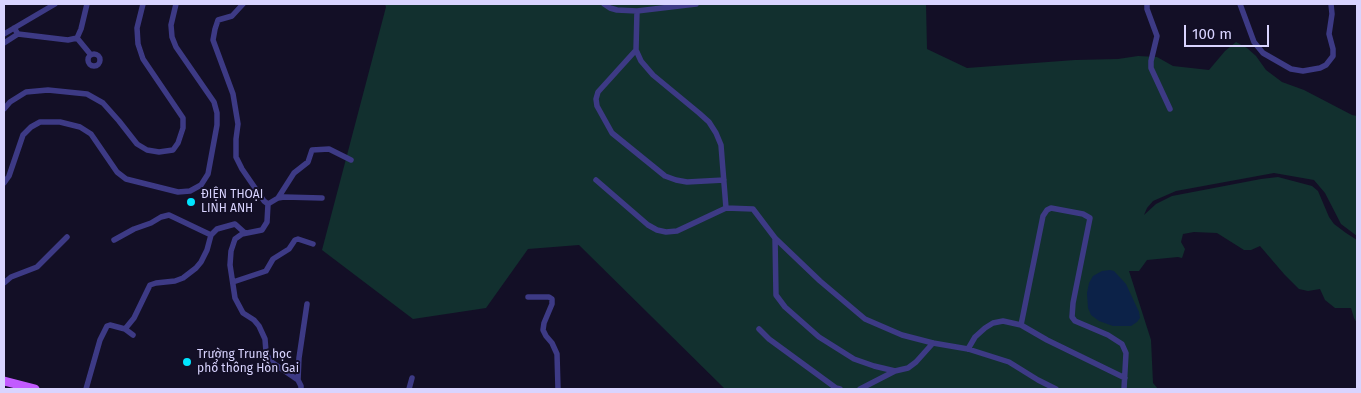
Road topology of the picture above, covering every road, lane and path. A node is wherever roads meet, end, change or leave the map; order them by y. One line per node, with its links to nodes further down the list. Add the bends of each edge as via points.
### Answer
1 (56, 4): 12 (street)
2 (87, 4): 15 (street)
3 (143, 4): 19 (street, via 137,28 143,59 183,118 181,136 173,150 147,150 137,144 103,103 87,94 48,90 26,92)
4 (176, 4): 24 (street, via 172,37 214,102 217,113 208,174 201,184 190,191 178,192 126,179 116,172 91,134 80,127 60,122 40,122 23,135)
5 (243, 4): 27 (street, via 232,16 218,20 213,40 233,94 238,124 236,157)
6 (604, 4): 11 (street, via 617,10)
7 (696, 4): 11 (street)
8 (1147, 4): 20 (street, via 1157,36 1151,68)
9 (1240, 4): 10 (street, via 1254,42 1263,53 1291,69 1303,70 1320,68 1333,56 1329,34)
10 (1332, 4)
11 (637, 11): 17 (street)
12 (14, 28): 13 (street); 14 (street)
13 (4, 34)
14 (18, 34): 15 (street, via 68,40); 16 (street)
15 (77, 38): 18 (street)
16 (4, 43)
17 (636, 50): 23 (street, via 652,75 709,122 721,145); 23 (street, via 598,92 597,106 612,133 665,176 688,182)
18 (91, 55)
19 (4, 109)
20 (1170, 109)
21 (351, 160): 25 (street, via 329,149 312,150 308,162 294,173)
22 (596, 180): 28 (street, via 648,226 666,232 677,231)
23 (724, 180): 28 (street)
24 (4, 183)
25 (278, 198): 26 (street); 27 (street)
26 (322, 198)
27 (268, 204): 29 (street, via 267,222 262,230)
28 (726, 208): 32 (street, via 753,209)
29 (244, 233): 30 (street, via 235,224 217,229); 35 (street, via 235,239 231,251)
30 (211, 235): 33 (street, via 169,215); 40 (street, via 201,262 183,278 150,285)
31 (68, 237): 36 (street, via 37,267)
32 (775, 238): 43 (street, via 865,320); 45 (street, via 776,295 785,307 819,337 854,359)
33 (114, 240)
34 (312, 244): 35 (street, via 295,240 266,271)
35 (233, 282): 48 (street, via 235,298 243,314 259,326 270,361)
36 (4, 283)
37 (528, 297): 54 (street, via 549,297 552,300 543,330 557,354)
38 (307, 304): 48 (street)
39 (1021, 325): 44 (street, via 1004,321 992,323 975,337); 47 (street); 47 (street, via 1043,216 1051,208 1083,214 1090,218 1072,317 1075,322 1122,344 1126,353)
40 (125, 329): 42 (street); 51 (street, via 107,326)
41 (759, 329): 55 (street)
42 (133, 335)
43 (933, 343): 44 (street); 45 (street, via 908,368)
44 (968, 349): 57 (street, via 1009,362)
45 (895, 371): 56 (street)
46 (412, 378): 53 (street)
47 (1125, 378): 58 (street)
48 (298, 380): 52 (street)
49 (4, 381): 50 (main road)
50 (36, 389)
51 (86, 389)
52 (301, 389)
53 (408, 389)
54 (558, 389)
55 (840, 389)
56 (860, 389)
57 (1056, 389)
58 (1124, 389)

